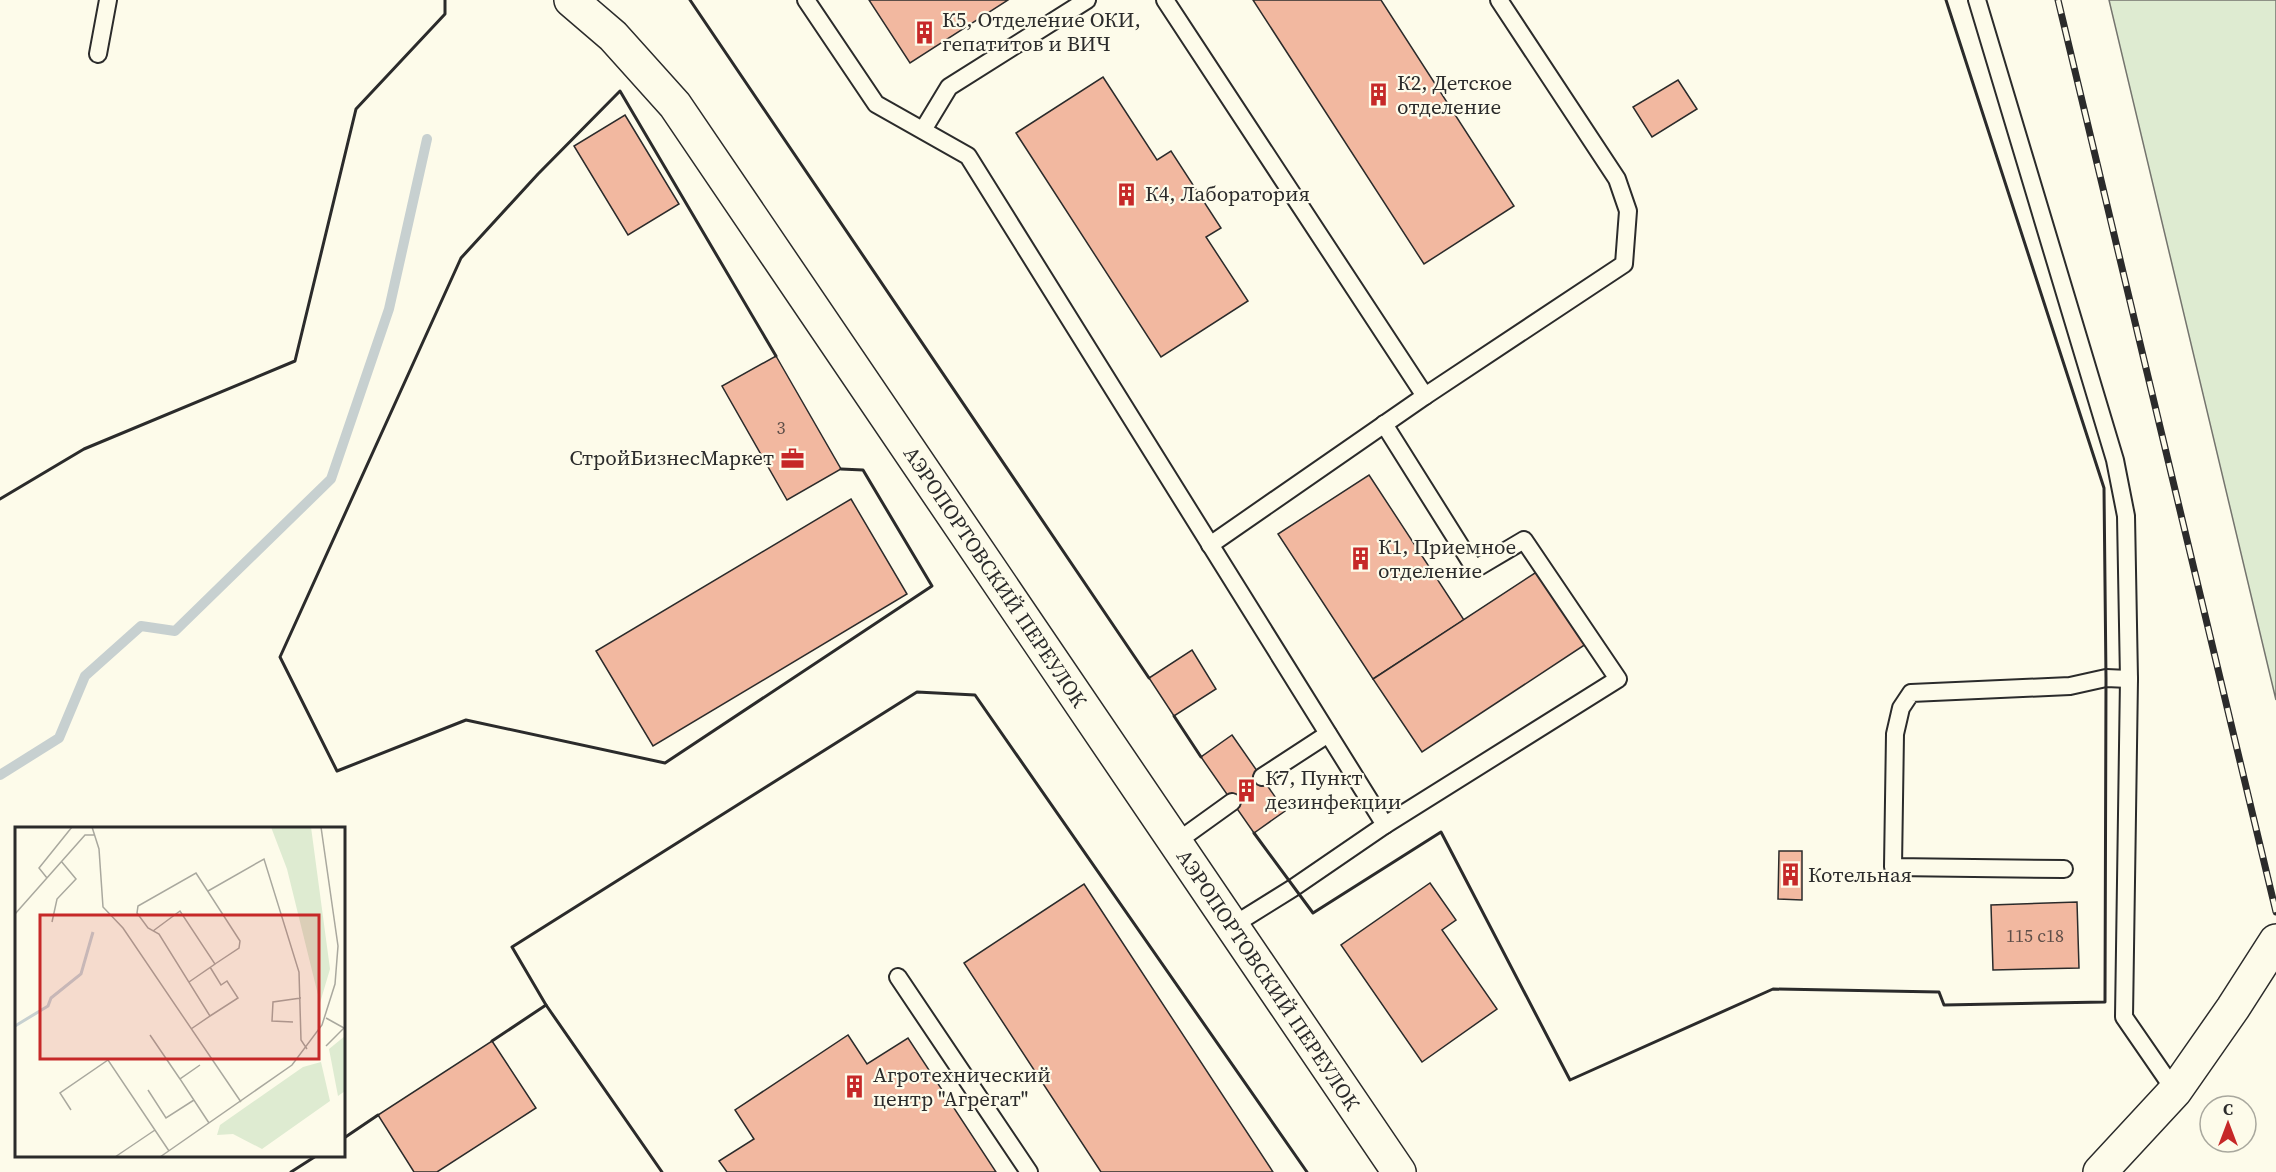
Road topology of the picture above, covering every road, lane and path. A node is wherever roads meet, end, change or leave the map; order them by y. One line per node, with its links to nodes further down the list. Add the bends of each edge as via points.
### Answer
1 (108, 0): 8 (lane)
2 (571, 0): 18 (street, АЭРОПОРТОВСКИЙ ПЕРЕУЛОК, via 613,36 675,105)
3 (806, 0): 9 (lane, via 876,104)
4 (1087, 0): 9 (lane, via 949,87)
5 (1165, 0): 10 (lane)
6 (1499, 0): 10 (lane, via 1617,179 1628,211 1624,264)
7 (1977, 0): 13 (lane, via 2115,460 2126,516)
8 (98, 54)
9 (923, 130): 12 (lane, via 968,156)
10 (1425, 396): 11 (lane)
11 (1384, 424): 12 (lane); 17 (lane, via 1475,569 1524,540 1618,679)
12 (1210, 545): 14 (lane)
13 (2129, 679): 19 (lane, via 2106,678 2070,686 1911,693 1901,708 1895,734 1893,867); 23 (lane, via 2124,1017)
14 (1328, 734): 15 (lane); 17 (lane)
15 (1262, 777)
16 (1232, 802): 18 (lane)
17 (1385, 825): 20 (lane)
18 (1175, 843): 20 (street, АЭРОПОРТОВСКИЙ ПЕРЕУЛОК)
19 (2064, 869)
20 (1232, 926): 25 (street, АЭРОПОРТОВСКИЙ ПЕРЕУЛОК)
21 (2276, 941): 23 (street)
22 (898, 977): 24 (lane)
23 (2175, 1091): 26 (street)
24 (1029, 1172)
25 (1399, 1172)
26 (2100, 1172)

